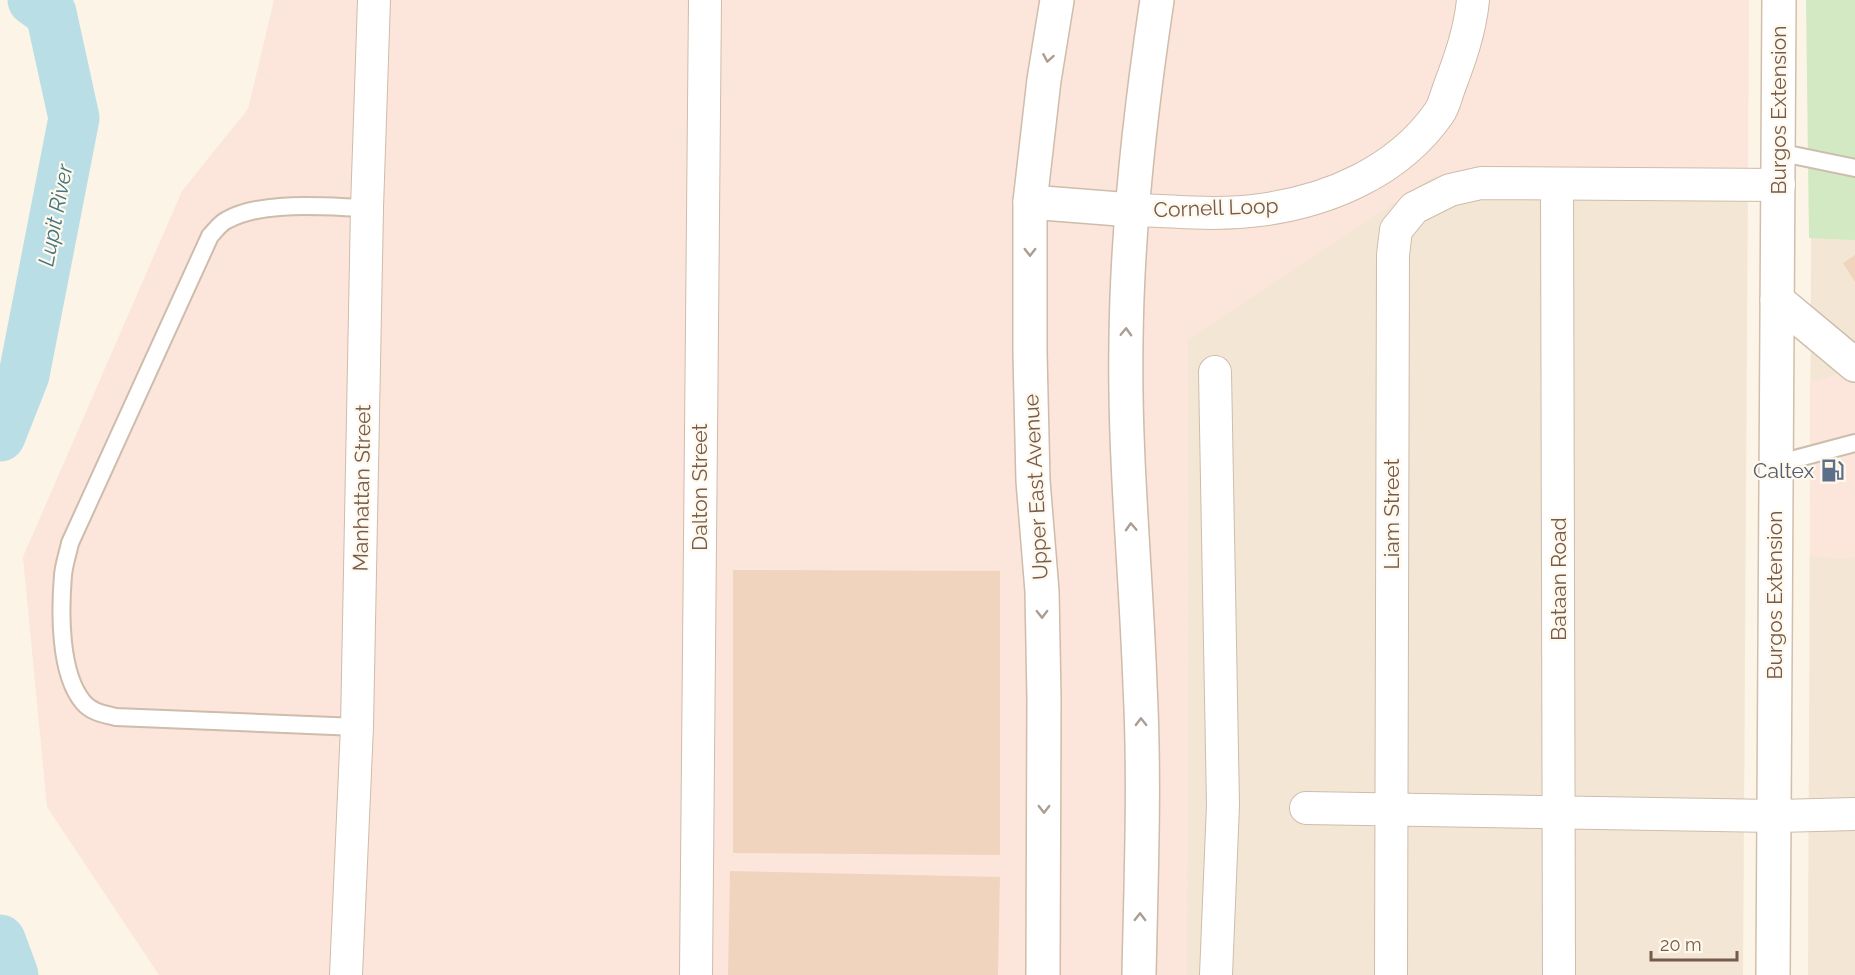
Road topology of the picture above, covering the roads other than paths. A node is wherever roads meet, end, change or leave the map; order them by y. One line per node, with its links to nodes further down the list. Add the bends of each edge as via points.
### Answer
1 (374, 0): 12 (street, Manhattan Street)
2 (705, 0): 26 (street, Dalton Street)
3 (1057, 0): 11 (street, Upper East Avenue, one-way to 11)
4 (1157, 0): 13 (street)
5 (1473, 0): 13 (street, Cornell Loop, via 1464,49 1440,112 1414,142 1377,172 1336,192 1299,204 1257,211)
6 (1779, 0): 7 (street, Burgos Extension)
7 (1778, 152): 8 (lane); 10 (street, Burgos Extension)
8 (1855, 168)
9 (1557, 184): 10 (street, Liam Street); 21 (street, Liam Street, via 1480,183 1450,190 1414,208 1396,230); 22 (street, Bataan Road)
10 (1779, 185): 14 (street, Burgos Extension)
11 (1030, 202): 13 (street); 27 (street, Upper East Avenue, one-way to 27, via 1033,481 1042,591 1044,699)
12 (366, 208): 19 (street, Manhattan Street); 19 (lane, via 250,210 225,220 210,236 70,543 63,574 62,614 73,688 97,713)
13 (1132, 210): 28 (street, one-way to 13, via 1143,802 1126,342)
14 (1777, 300): 15 (street); 18 (street, Burgos Extension)
15 (1851, 358)
16 (1215, 372): 29 (street, via 1223,805)
17 (1855, 443): 18 (lane)
18 (1776, 464): 24 (street, Burgos Extension)
19 (357, 727): 25 (street, Manhattan Street)
20 (1306, 808): 21 (street)
21 (1391, 810): 22 (street); 30 (street, Liam Street)
22 (1560, 812): 24 (street); 31 (street, Bataan Road)
23 (1855, 814): 24 (street)
24 (1774, 816): 32 (street, Burgos Extension)
25 (346, 975)
26 (696, 975)
27 (1043, 975)
28 (1138, 975)
29 (1216, 975)
30 (1391, 975)
31 (1559, 975)
32 (1773, 975)

